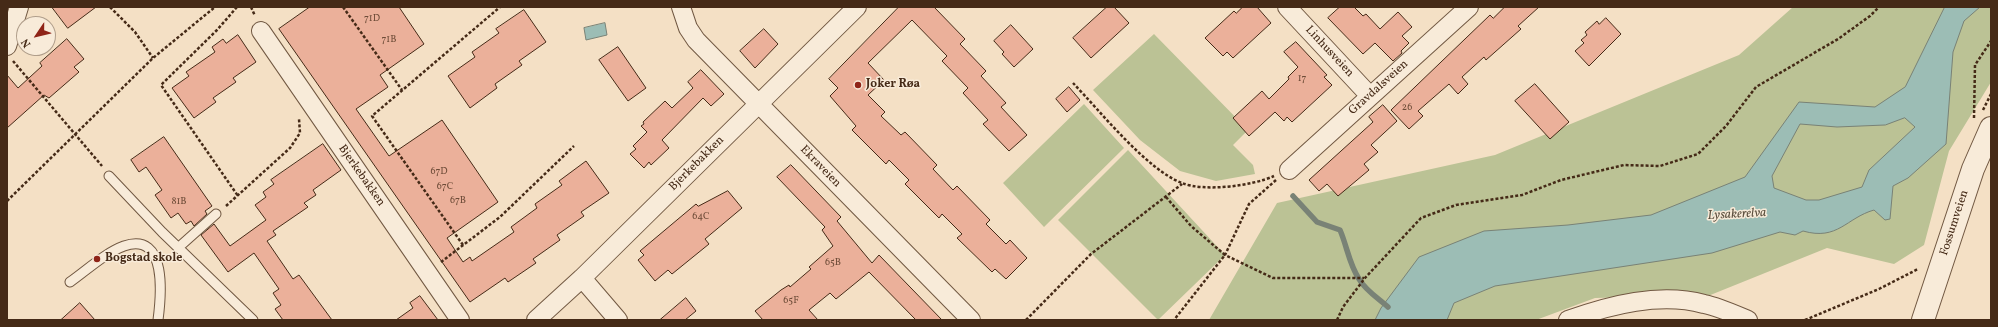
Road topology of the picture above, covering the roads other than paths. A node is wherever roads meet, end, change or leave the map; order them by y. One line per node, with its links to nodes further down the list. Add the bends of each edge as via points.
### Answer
1 (19, 7): 7 (street)
2 (681, 7): 9 (street, Ekraveien, via 691,33)
3 (857, 7): 9 (street, Bjerkebakken)
4 (1287, 7): 8 (street, Linhusveien)
5 (1470, 7): 8 (street, Gravdalsveien)
6 (261, 31): 19 (street, Bjerkebakken)
7 (9, 53)
8 (1370, 96): 11 (street, Gravdalsveien)
9 (759, 104): 15 (street, Bjerkebakken); 22 (street, Ekraveien)
10 (1982, 126): 25 (street, Fossumveien, via 1973,168)
11 (1289, 170)
12 (109, 176): 14 (lane)
13 (216, 214): 14 (lane)
14 (179, 247): 18 (lane)
15 (582, 278): 20 (street, Bjerkebakken); 21 (street)
16 (70, 282): 17 (lane, via 120,248 132,245 145,247 153,253 158,265)
17 (158, 320)
18 (253, 320)
19 (460, 320)
20 (536, 320)
21 (618, 320)
22 (971, 320)
23 (1568, 320): 24 (street, via 1622,304 1671,299 1704,304)
24 (1748, 320)
25 (1923, 320)

